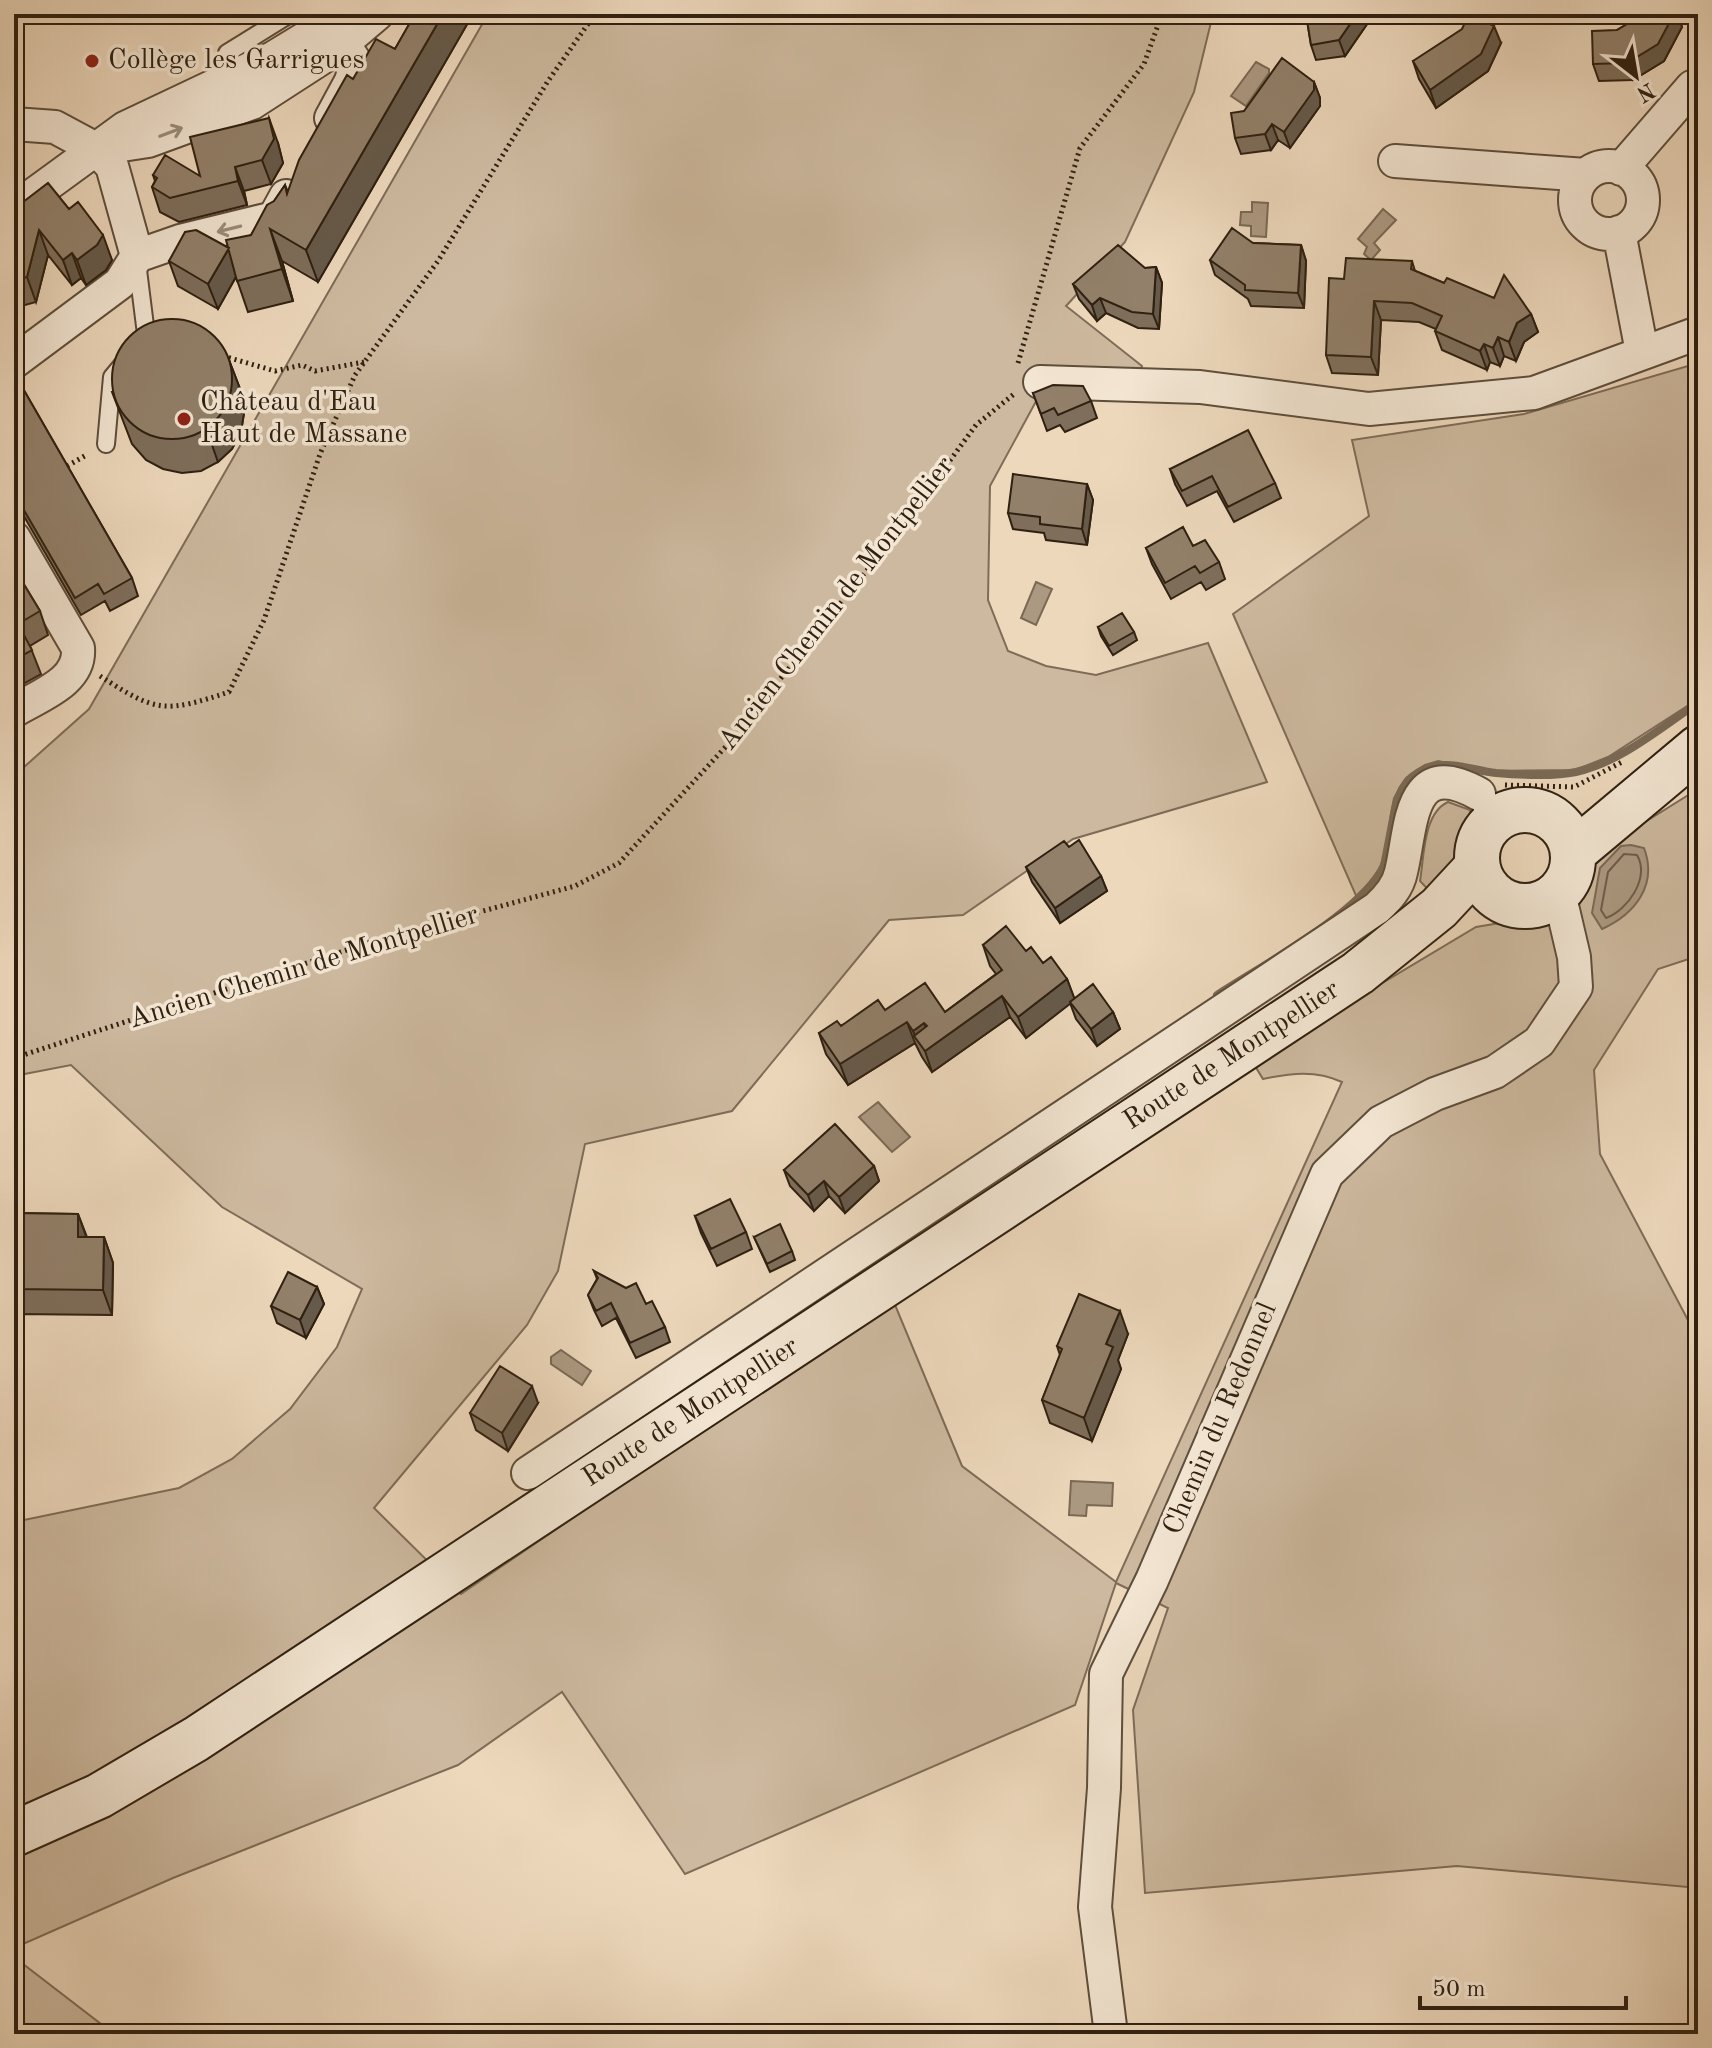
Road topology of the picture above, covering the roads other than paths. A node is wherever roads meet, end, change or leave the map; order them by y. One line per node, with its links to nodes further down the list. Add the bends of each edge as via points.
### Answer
1 (290, 14): 4 (lane, via 227,53)
2 (377, 14): 3 (street)
3 (340, 28): 4 (street, via 314,33); 7 (street, one-way to 3, via 148,141 252,103); 13 (street, one-way to 13, via 356,63 351,81 274,218)
4 (221, 83): 7 (street, via 125,128)
5 (1692, 87): 9 (street)
6 (14, 124): 7 (street, via 55,127)
7 (96, 149): 11 (street); 13 (street, via 112,166)
8 (1395, 161): 10 (street)
9 (1621, 169): 10 (street, via 1603,167); 12 (street, via 1637,181 1643,201 1635,221)
10 (1586, 175): 12 (street, via 1575,194 1579,217 1596,231)
11 (14, 209)
12 (1619, 232): 15 (street)
13 (137, 256): 16 (street, via 120,283); 18 (lane, via 146,334 112,377)
14 (1698, 333): 15 (street)
15 (1642, 352): 17 (street, via 1534,393 1369,409 1200,387)
16 (14, 362)
17 (1040, 382)
18 (106, 444)
19 (14, 538): 20 (street, via 78,648 79,663 71,675)
20 (14, 711)
21 (1694, 750): 22 (street)
22 (1563, 835): 23 (street, via 1538,811); 23 (street, via 1571,874)
23 (1513, 857): 24 (street, via 1461,784 1430,786 1411,812 1401,875 1377,908); 25 (street, Route de Montpellier, via 1358,973 196,1739 99,1796); 26 (street, Chemin du Redonnel, via 1576,987 1539,1042 1495,1072 1381,1122 1327,1174 1152,1580 1106,1674 1095,1907)
24 (528, 1473)
25 (14, 1834)
26 (1111, 2034)

